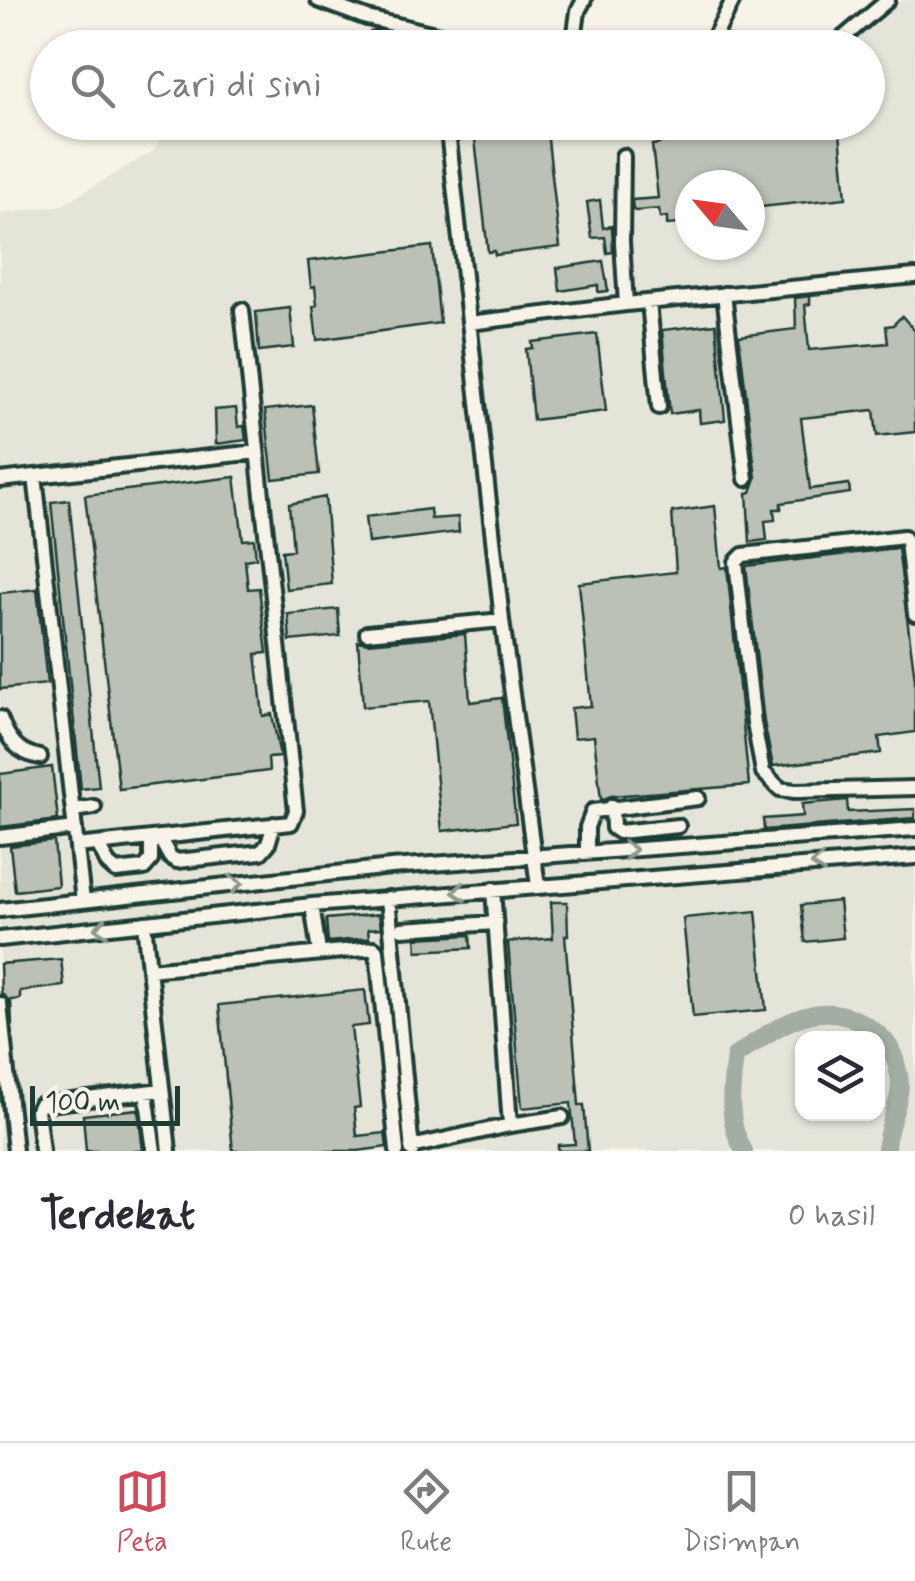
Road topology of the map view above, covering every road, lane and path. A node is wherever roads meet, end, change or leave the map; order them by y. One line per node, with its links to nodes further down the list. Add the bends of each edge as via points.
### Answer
1 (318, 0): 5 (street)
2 (584, 0): 6 (street)
3 (734, 0): 7 (street)
4 (888, 0): 8 (street)
5 (410, 30)
6 (575, 30)
7 (718, 30)
8 (852, 30)
9 (449, 140): 16 (street)
10 (624, 156): 14 (street)
11 (915, 276): 12 (street)
12 (724, 294): 13 (street); 20 (street)
13 (649, 302): 14 (street); 17 (street)
14 (626, 304): 16 (street)
15 (242, 310): 18 (street)
16 (469, 324): 23 (street)
17 (660, 407)
18 (257, 452): 19 (street); 32 (street, via 296,810 291,823)
19 (35, 476): 21 (street); 31 (street)
20 (746, 479)
21 (0, 480)
22 (915, 614): 27 (street, via 904,537 742,555 736,562 754,724 768,781 796,791)
23 (502, 620): 24 (street); 41 (street)
24 (367, 633)
25 (0, 718): 26 (street, via 16,747)
26 (40, 757)
27 (915, 788)
28 (698, 798): 29 (street)
29 (612, 806): 33 (street, via 615,830); 40 (street, via 590,814)
30 (94, 807): 31 (street)
31 (72, 810): 34 (street)
32 (274, 824): 37 (street); 37 (street, via 261,852 177,861)
33 (678, 826)
34 (74, 828): 36 (street); 39 (street)
35 (915, 829): 40 (street, one-way to 35)
36 (0, 837)
37 (155, 837): 38 (street); 38 (street, via 144,868 116,871)
38 (98, 844): 39 (street)
39 (76, 846): 46 (street)
40 (588, 853): 41 (street)
41 (536, 857): 43 (street); 46 (street, one-way to 41)
42 (915, 857): 43 (street, one-way to 43)
43 (538, 886): 44 (street)
44 (494, 890): 45 (street, one-way to 45); 50 (street)
45 (388, 898): 47 (street); 60 (street)
46 (83, 901): 48 (street)
47 (312, 904): 49 (street); 53 (street)
48 (0, 910)
49 (144, 923): 52 (street, one-way to 52); 54 (street)
50 (495, 923): 51 (street); 59 (street)
51 (402, 928)
52 (0, 938)
53 (319, 952): 54 (street); 60 (street, via 377,951)
54 (148, 970): 56 (street)
55 (0, 1004): 61 (street)
56 (161, 1090): 57 (street); 64 (street)
57 (146, 1093): 62 (street, via 40,1105); 63 (street)
58 (562, 1117): 59 (street)
59 (510, 1124): 60 (street)
60 (407, 1150)
61 (15, 1151)
62 (42, 1151)
63 (154, 1151)
64 (169, 1151)

